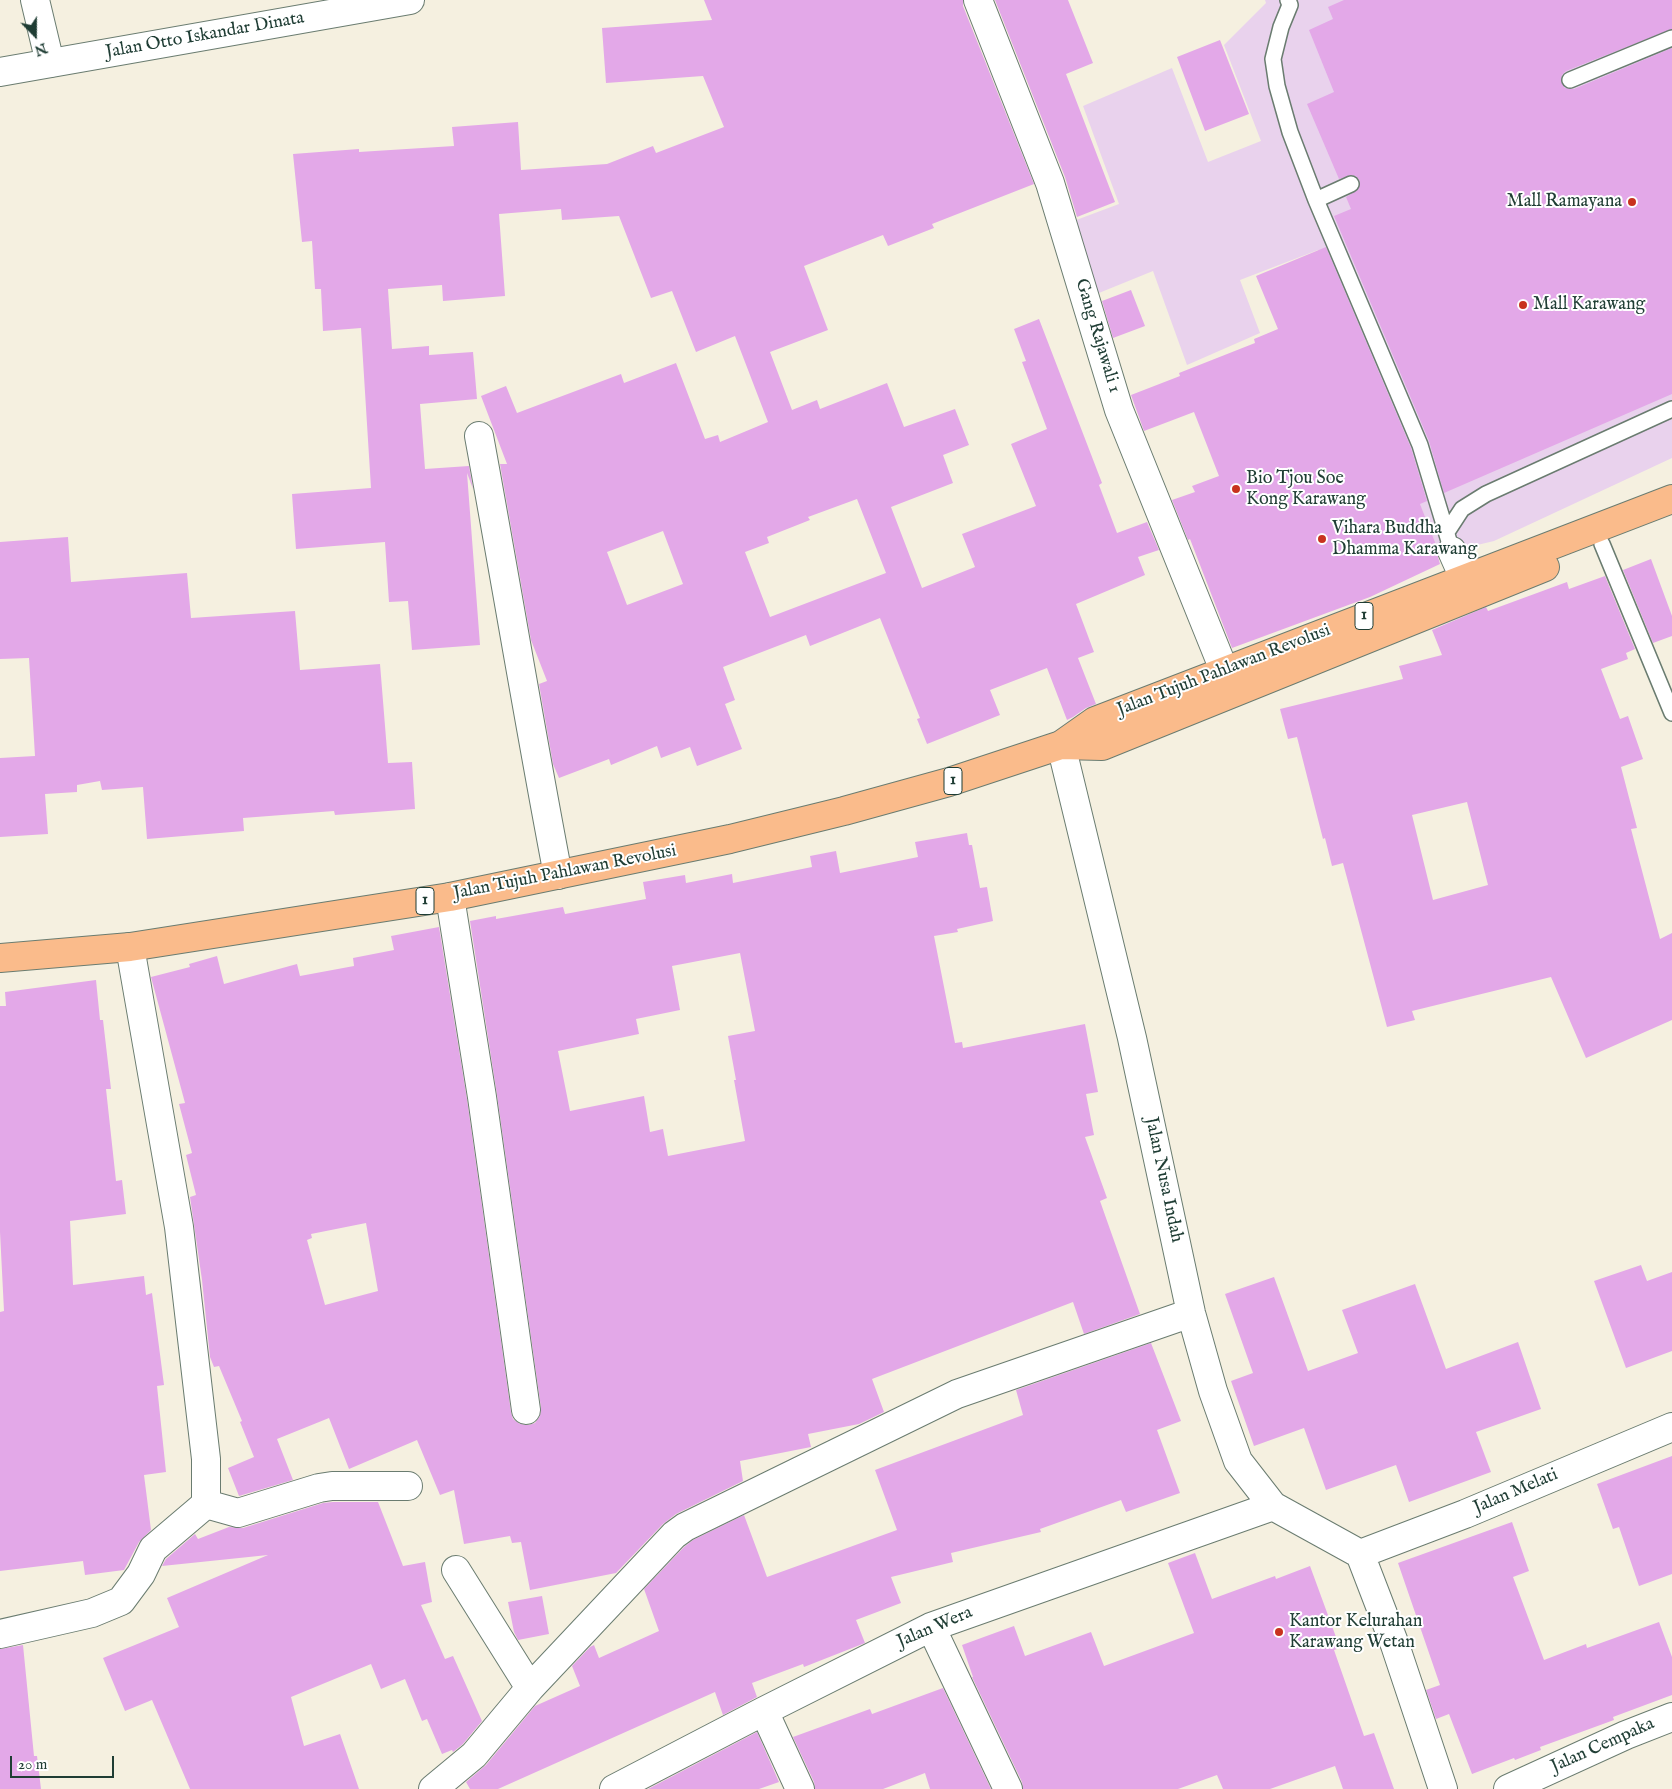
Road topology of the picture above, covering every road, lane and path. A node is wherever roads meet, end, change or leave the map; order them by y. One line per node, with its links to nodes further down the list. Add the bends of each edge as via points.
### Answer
1 (35, 0): 6 (street)
2 (410, 0): 6 (street, Jalan Otto Iskandar Dinata)
3 (978, 0): 18 (street, Gang Rajawali 1, via 1050,182 1119,410)
4 (1289, 3): 10 (lane, via 1273,59 1290,132)
5 (1672, 38): 8 (lane)
6 (50, 63): 7 (street, Jalan Otto Iskandar Dinata)
7 (0, 72)
8 (1570, 80)
9 (1351, 184): 10 (lane)
10 (1316, 200): 15 (lane, via 1420,445)
11 (1672, 410): 15 (lane, via 1486,494 1462,509)
12 (479, 436): 21 (street)
13 (1672, 499): 17 (main road, Jalan Tujuh Pahlawan Revolusi / 1)
14 (1672, 518): 16 (main road, Jalan Tujuh Pahlawan Revolusi / 1)
15 (1449, 542): 17 (street)
16 (1602, 544): 19 (lane); 20 (main road, Jalan Tujuh Pahlawan Revolusi / 1, via 1102,746)
17 (1464, 578): 18 (main road, Jalan Tujuh Pahlawan Revolusi / 1)
18 (1224, 670): 20 (main road, Jalan Tujuh Pahlawan Revolusi / 1, via 1095,721)
19 (1672, 713)
20 (1061, 744): 21 (main road, Jalan Tujuh Pahlawan Revolusi / 1, via 949,782 844,811); 25 (street, Jalan Nusa Indah, via 1132,1038)
21 (558, 876): 22 (main road, Jalan Tujuh Pahlawan Revolusi / 1)
22 (450, 897): 23 (main road, Jalan Tujuh Pahlawan Revolusi / 1); 26 (street)
23 (130, 947): 24 (main road, Jalan Tujuh Pahlawan Revolusi / 1); 29 (street, via 179,1227 206,1459)
24 (0, 958)
25 (1191, 1313): 30 (street, Jalan Nusa Indah, via 1213,1392 1238,1461); 35 (street, via 956,1394 684,1526)
26 (526, 1410)
27 (1672, 1427): 31 (street, Jalan Melati, via 1465,1514)
28 (408, 1486): 29 (street, via 319,1488 238,1513)
29 (206, 1504): 34 (street, via 154,1549 121,1601 92,1613)
30 (1273, 1506): 31 (street, Jalan Nusa Indah); 33 (street, Jalan Wera)
31 (1360, 1554): 42 (street, via 1395,1645)
32 (456, 1570): 35 (street)
33 (931, 1627): 36 (street, Jalan Wera); 41 (street)
34 (0, 1634)
35 (530, 1688): 38 (street, via 474,1755)
36 (764, 1710): 39 (street, Jalan Wera); 40 (street)
37 (1672, 1717): 43 (street, Jalan Cempaka)
38 (433, 1789)
39 (614, 1789)
40 (800, 1789)
41 (1008, 1789)
42 (1443, 1789)
43 (1508, 1789)

